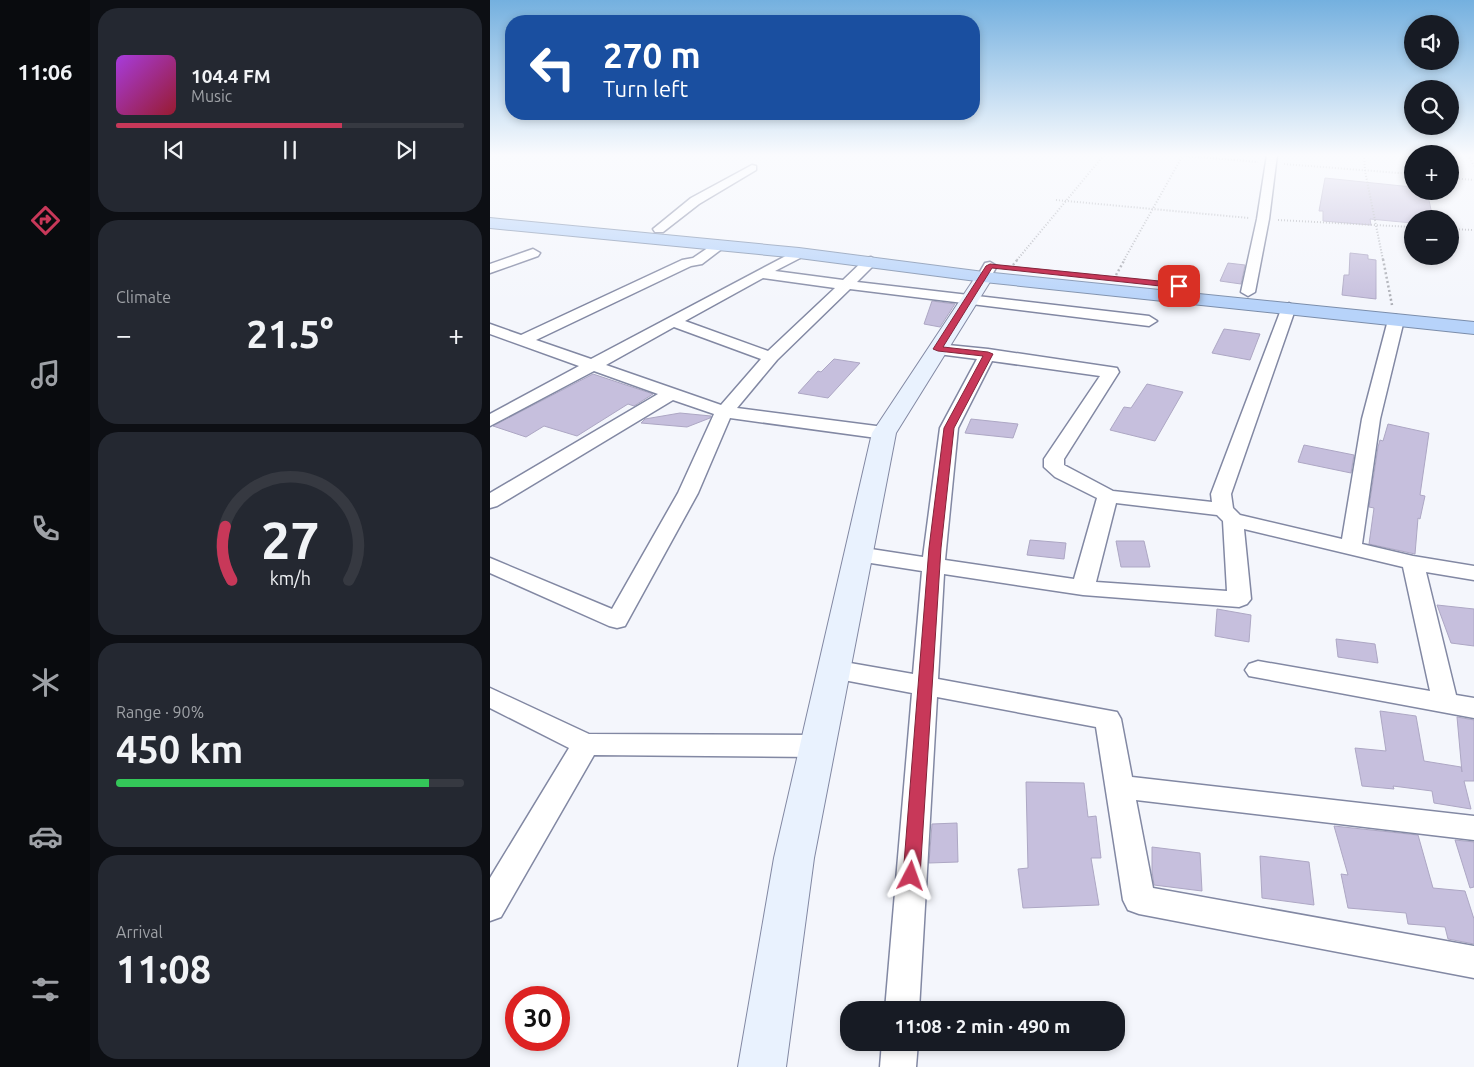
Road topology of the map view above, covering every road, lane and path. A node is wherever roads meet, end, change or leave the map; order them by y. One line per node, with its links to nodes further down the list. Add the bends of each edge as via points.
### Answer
1 (690, 205): 13 (street)
2 (1064, 205): 22 (path)
3 (1108, 205): 7 (path)
4 (1154, 205): 7 (path)
5 (1265, 205): 9 (street)
6 (1371, 205): 11 (path)
7 (1152, 209): 9 (path); 23 (path)
8 (490, 214): 13 (highway)
9 (1263, 220): 11 (path); 25 (street)
10 (490, 224): 16 (highway)
11 (1375, 225): 12 (path); 27 (path)
12 (1404, 227)
13 (659, 229): 22 (highway)
14 (1459, 229): 15 (path)
15 (1474, 230)
16 (718, 245): 18 (highway); 33 (street, via 697,261)
17 (533, 252): 20 (street)
18 (799, 253): 19 (highway); 21 (street)
19 (871, 262): 22 (highway); 24 (street)
20 (490, 269)
21 (763, 274): 24 (street); 30 (street)
22 (988, 278): 23 (highway); 24 (street); 26 (highway); 29 (street); 34 (main road)
23 (1114, 278): 25 (highway)
24 (846, 284): 36 (street)
25 (1248, 292): 27 (highway)
26 (1289, 307): 27 (highway); 46 (street, via 1221,494)
27 (1394, 314): 28 (highway); 31 (highway); 47 (street, via 1372,419)
28 (1474, 317)
29 (1149, 321)
30 (673, 322): 36 (street); 37 (street)
31 (1474, 328)
32 (490, 329): 33 (street)
33 (523, 340): 37 (street)
34 (938, 349): 35 (street); 43 (main road, via 916,378)
35 (988, 354): 44 (street, via 1111,372 1054,459 1054,467 1062,474); 51 (street, via 949,428)
36 (770, 357): 41 (street)
37 (594, 365): 38 (street); 40 (street)
38 (672, 393): 41 (street); 45 (street)
39 (490, 406): 40 (street)
40 (507, 412): 42 (street)
41 (724, 412): 43 (street); 50 (street, via 688,493 617,620)
42 (490, 421)
43 (884, 433): 48 (main road)
44 (1108, 496): 46 (street); 53 (street)
45 (490, 502)
46 (1228, 515): 47 (street); 53 (street, via 1239,599)
47 (1351, 548): 49 (street)
48 (858, 554): 51 (street); 54 (main road)
49 (1413, 563): 52 (street); 58 (street)
50 (490, 565)
51 (935, 566): 53 (street); 56 (street)
52 (1474, 573)
53 (1083, 588)
54 (833, 669): 56 (street); 61 (main road)
55 (1258, 670): 58 (street)
56 (924, 685): 62 (street, via 1108,719); 66 (street)
57 (490, 697): 60 (street)
58 (1446, 702): 59 (street)
59 (1474, 708)
60 (586, 744): 61 (street); 64 (street)
61 (817, 746): 68 (main road, via 794,858)
62 (1121, 787): 63 (street); 65 (street, via 1139,900)
63 (1474, 828)
64 (490, 907)
65 (1474, 962)
66 (903, 1001)
67 (899, 1051): 69 (street)
68 (762, 1067)
69 (898, 1067)

